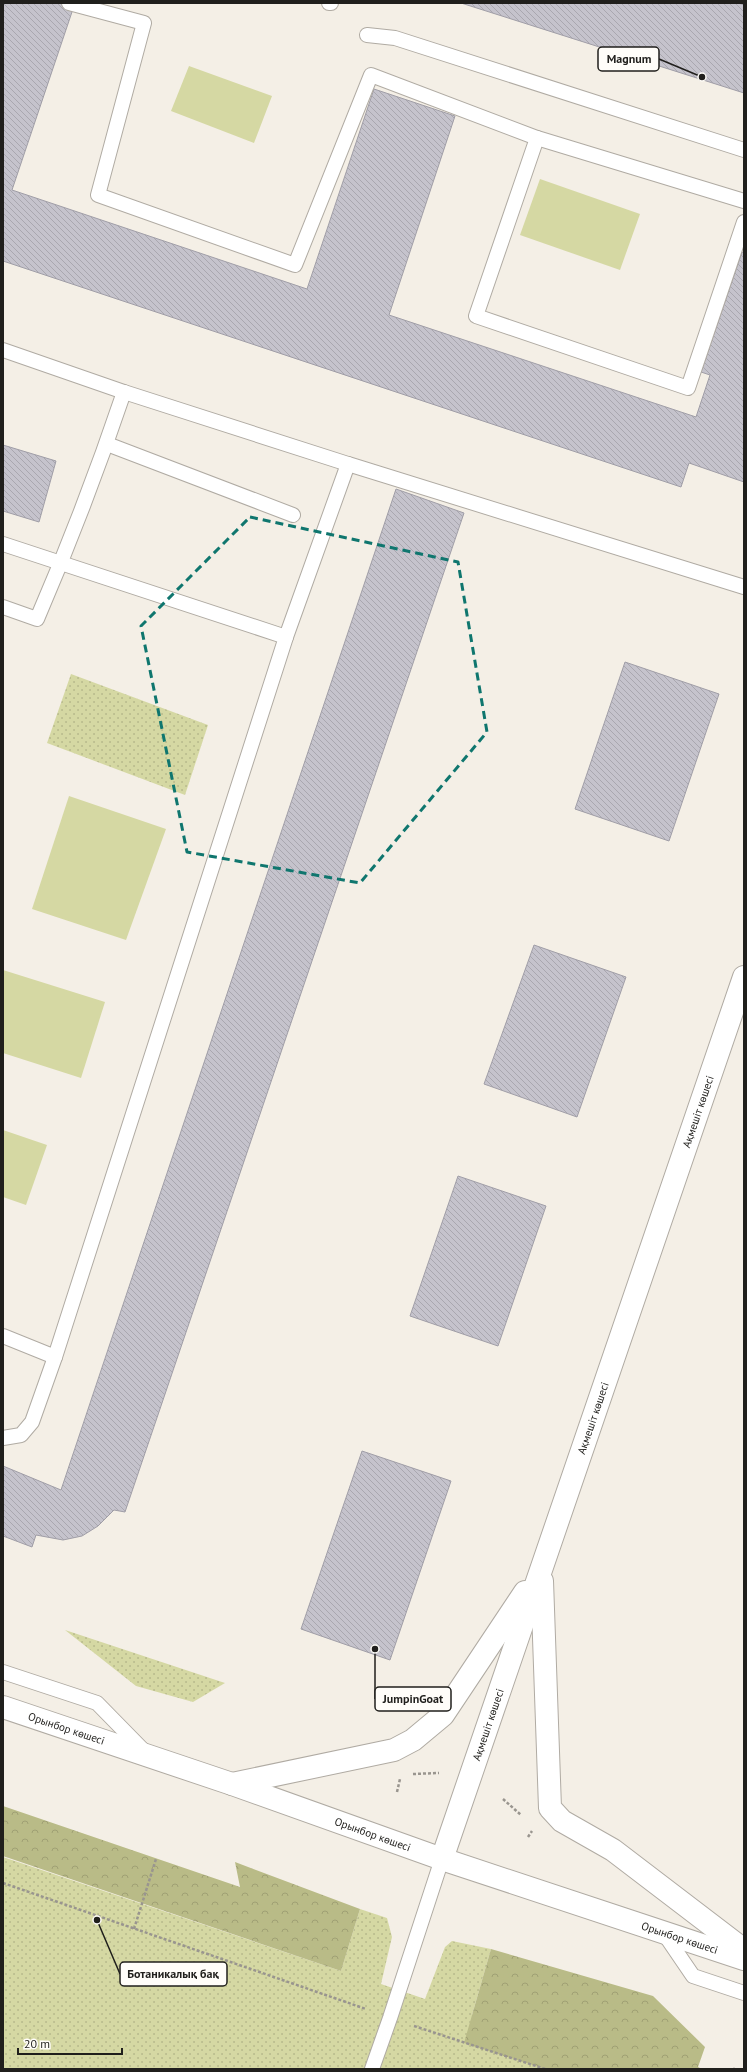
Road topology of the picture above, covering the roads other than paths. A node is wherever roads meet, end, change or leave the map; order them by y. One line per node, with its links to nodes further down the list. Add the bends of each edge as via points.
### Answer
1 (69, 3): 3 (lane, via 144,23 98,195 295,265 371,75)
2 (367, 35): 4 (lane, via 395,38)
3 (537, 138): 5 (lane); 6 (lane, via 476,316 688,388)
4 (744, 150)
5 (744, 201)
6 (744, 222)
7 (3, 350): 8 (lane)
8 (124, 392): 9 (lane); 10 (lane)
9 (107, 444): 11 (lane); 13 (lane)
10 (348, 464): 14 (lane); 16 (lane)
11 (293, 515)
12 (3, 544): 13 (lane)
13 (62, 562): 15 (lane, via 37,619); 16 (lane)
14 (744, 587)
15 (3, 608)
16 (286, 637): 19 (lane)
17 (744, 977): 21 (street, Ақмешіт көшесі)
18 (3, 1336): 19 (lane)
19 (55, 1357): 20 (lane, via 32,1422 21,1435)
20 (3, 1438)
21 (541, 1568): 25 (street, via 443,1715 413,1740 394,1750); 26 (street, Ақмешіт көшесі); 28 (street, via 550,1808 562,1821 613,1850)
22 (3, 1672): 24 (lane, via 97,1703)
23 (3, 1707): 24 (street, Орынбор көшесі)
24 (150, 1756): 25 (street, Орынбор көшесі)
25 (232, 1784): 26 (street, Орынбор көшесі)
26 (442, 1859): 27 (street, Орынбор көшесі); 31 (lane)
27 (662, 1932): 29 (street, Орынбор көшесі); 30 (lane, via 693,1976)
28 (744, 1950)
29 (744, 1959)
30 (744, 1993)
31 (372, 2069)

